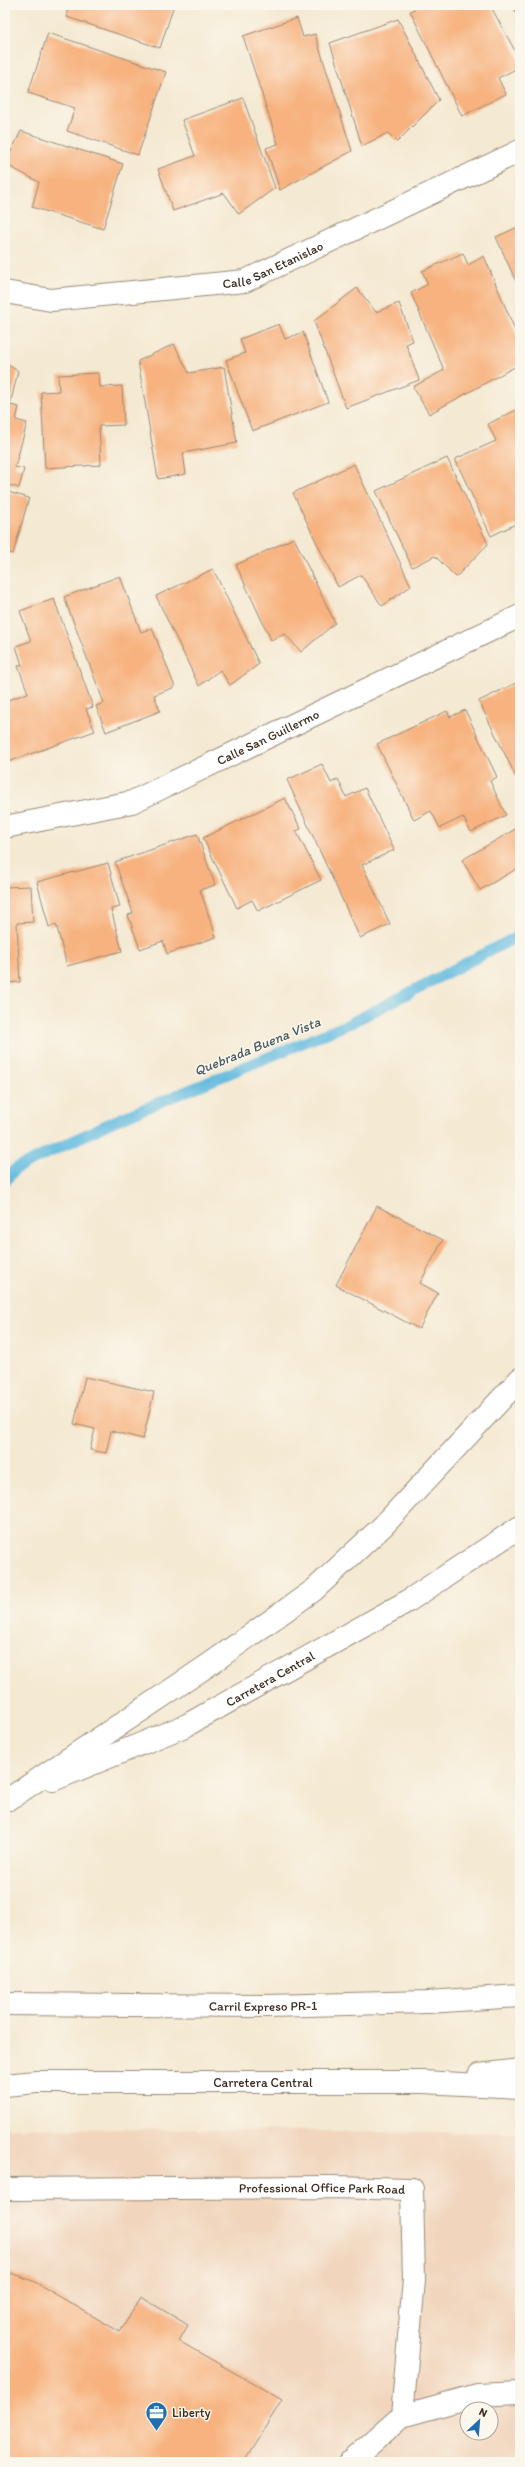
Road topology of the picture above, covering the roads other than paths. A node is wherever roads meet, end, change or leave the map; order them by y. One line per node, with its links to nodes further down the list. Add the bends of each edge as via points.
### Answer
1 (520, 151): 2 (main road, Calle San Etanislao, via 245,281 51,300)
2 (5, 292)
3 (520, 616): 4 (main road, Calle San Guillermo, via 132,802)
4 (5, 827)
5 (520, 1379): 7 (main road, via 383,1526 314,1590 207,1666)
6 (520, 1527): 7 (main road, Carretera Central, via 408,1601 187,1724)
7 (7, 1799)
8 (520, 1996): 9 (main road, Carril Expreso PR-1, via 428,2002 267,2006)
9 (5, 2004)
10 (520, 2070): 11 (main road)
11 (423, 2082): 12 (main road, Carretera Central, via 36,2082); 13 (main road, Carretera Central)
12 (5, 2085)
13 (520, 2087)
14 (5, 2189): 16 (main road, Professional Office Park Road, via 412,2189 414,2280)
15 (520, 2393): 16 (main road, via 477,2395)
16 (402, 2416): 17 (main road)
17 (350, 2462)

